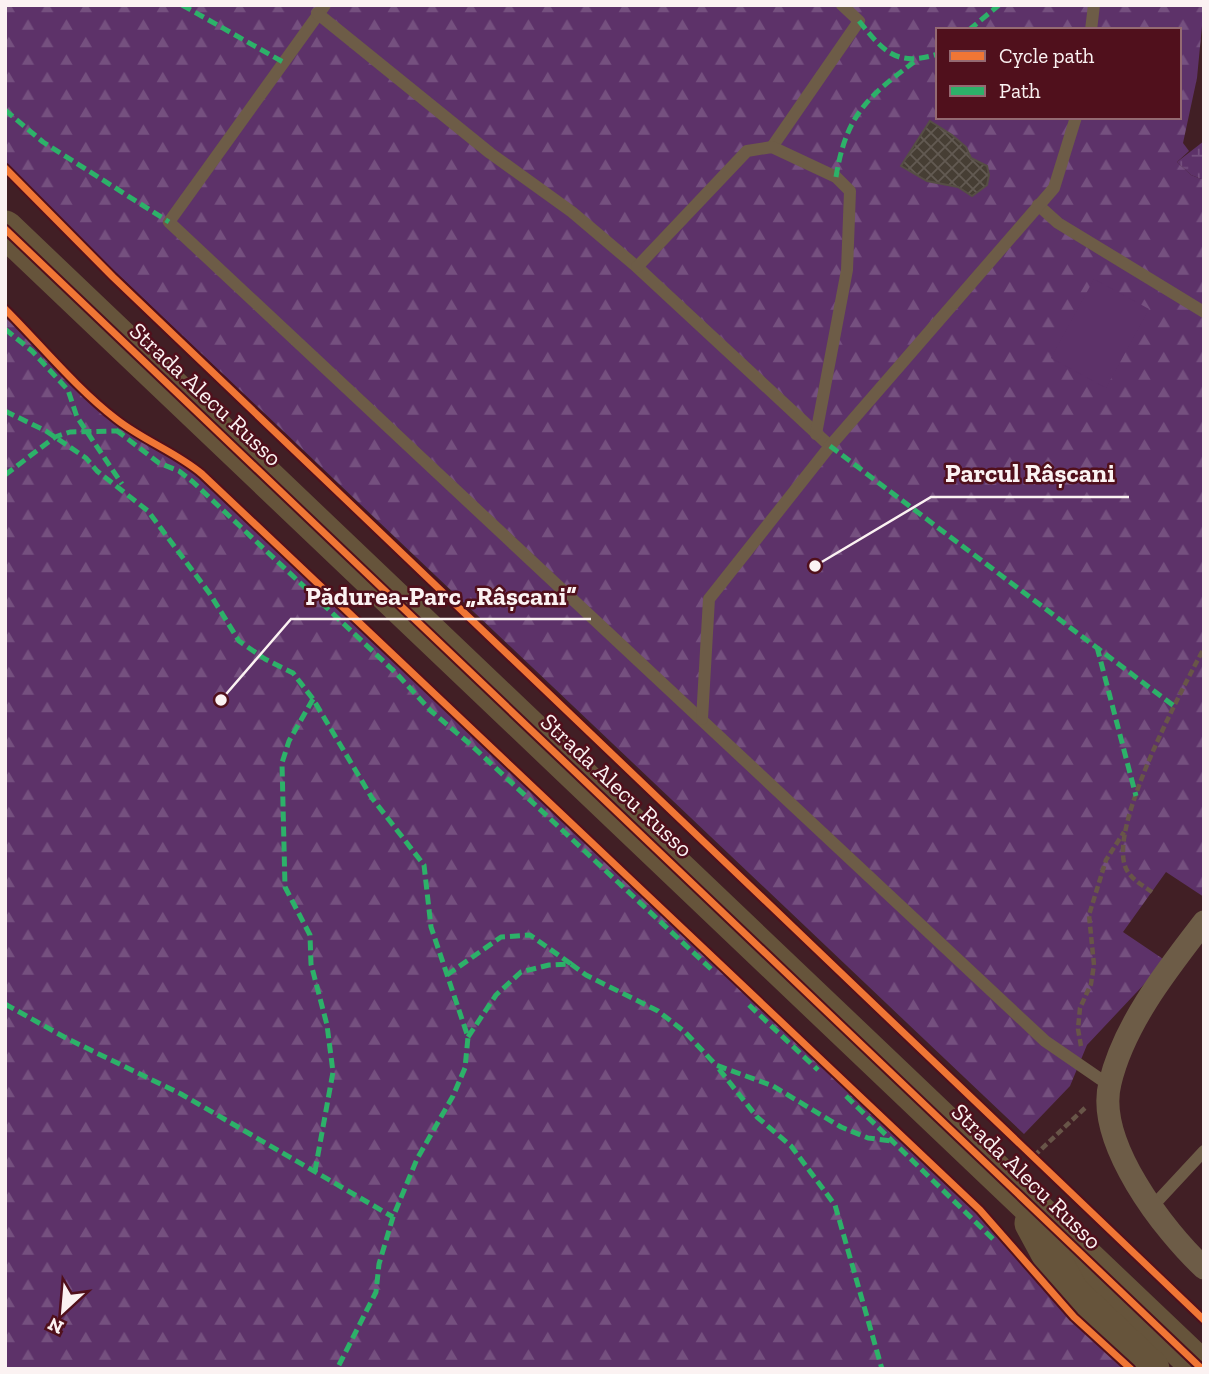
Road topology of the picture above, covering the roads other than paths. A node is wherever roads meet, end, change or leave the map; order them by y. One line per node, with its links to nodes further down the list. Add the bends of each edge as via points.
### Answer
1 (842, 5): 6 (lane, via 859,21)
2 (1094, 5): 4 (lane)
3 (321, 9): 9 (lane, via 489,153 572,212); 13 (lane, via 169,222)
4 (1091, 28)
5 (1075, 119): 7 (lane, via 1054,188)
6 (772, 147): 9 (lane, via 747,151); 11 (lane, via 836,177 850,191 847,270)
7 (1038, 205): 10 (lane, via 1058,223); 12 (lane)
8 (5, 229): 17 (main road, Strada Alecu Russo)
9 (637, 267): 11 (lane)
10 (1204, 312)
11 (816, 434): 12 (lane)
12 (830, 446): 13 (lane, via 709,599)
13 (702, 719): 15 (lane, via 1045,1041)
14 (1202, 928): 15 (street, via 1146,1003)
15 (1109, 1085): 18 (street, via 1110,1117 1117,1140)
16 (1204, 1151): 18 (lane)
17 (1016, 1192): 20 (main road, via 1071,1293); 21 (main road, Strada Alecu Russo)
18 (1151, 1208): 19 (street)
19 (1204, 1268)
20 (1151, 1369)
21 (1202, 1369)

